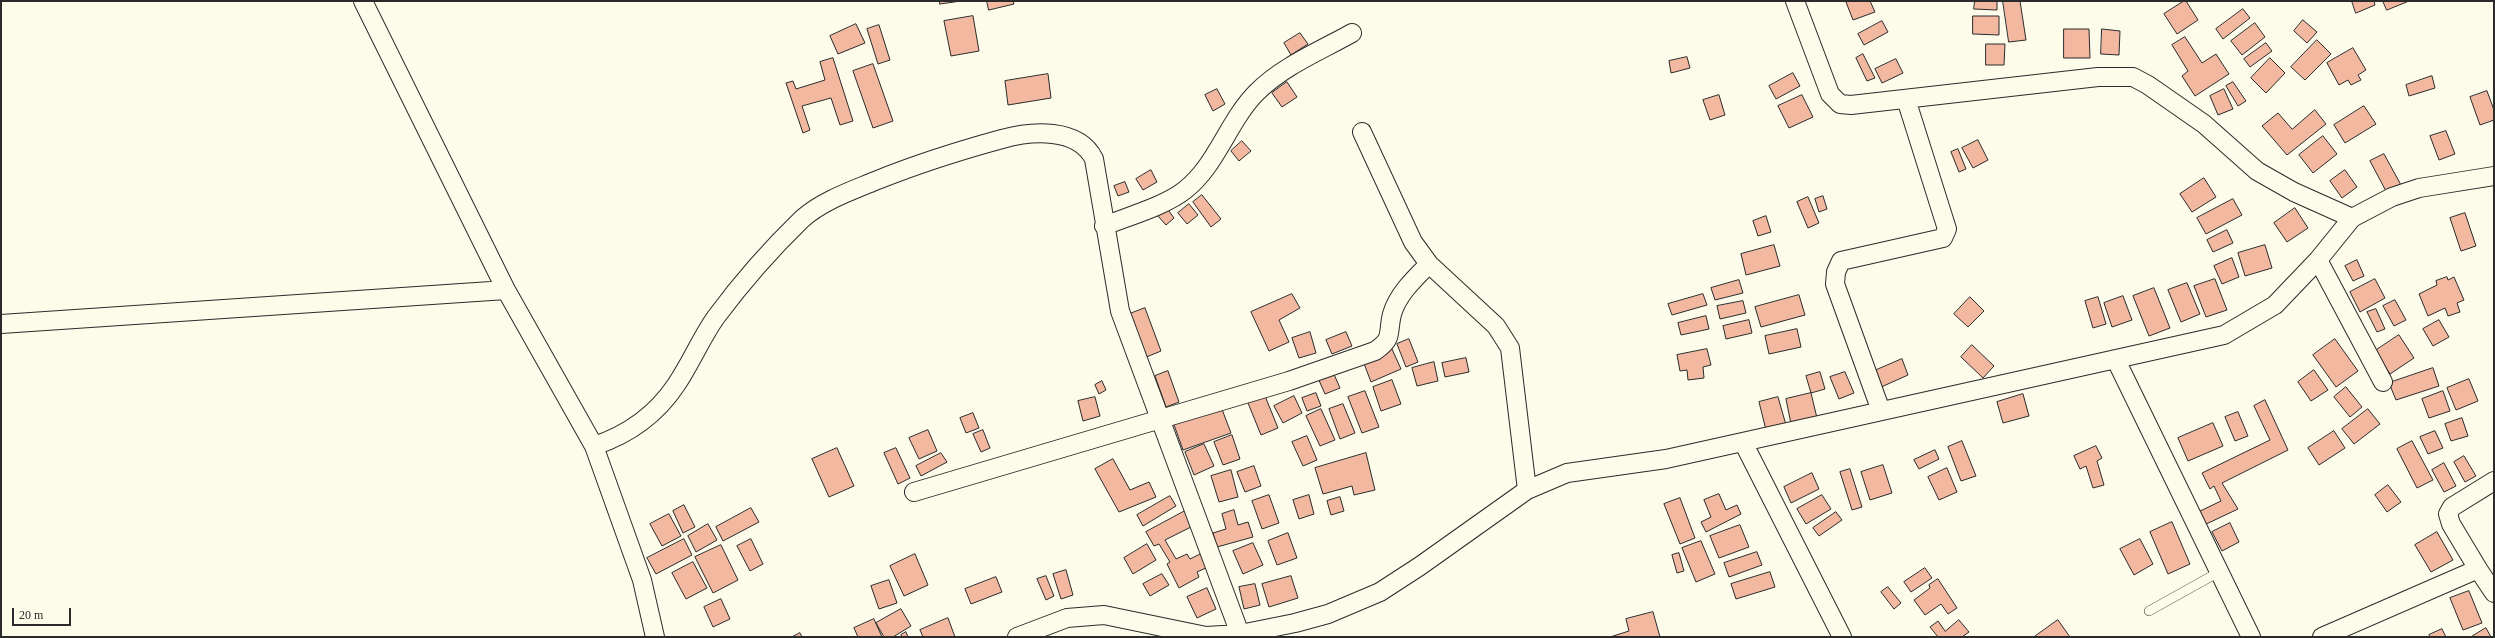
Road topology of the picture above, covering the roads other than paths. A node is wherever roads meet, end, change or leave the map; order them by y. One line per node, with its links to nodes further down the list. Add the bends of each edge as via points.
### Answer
1 (364, 1): 11 (street)
2 (1796, 1): 4 (street, via 1830,94 1840,104)
3 (1352, 33): 8 (street, via 1271,79 1256,93 1204,169 1185,190 1172,198)
4 (1906, 99): 7 (street, via 2098,77 2132,77 2148,85 2204,124 2257,171 2294,192); 15 (street, via 1947,229 1943,238 1841,261 1836,272 1835,284)
5 (1362, 132): 10 (street, via 1412,242)
6 (2494, 176): 7 (street, via 2419,188 2392,197)
7 (2352, 218): 9 (street)
8 (1104, 226): 16 (street, via 1120,311); 18 (street, via 1094,159 1090,151 1076,140 1058,135 1012,136 939,156 844,193 804,218 747,276 715,318 676,386 651,415 619,437)
9 (2318, 260): 13 (street, via 2275,304 2224,335); 14 (street)
10 (1429, 264): 16 (street, via 1407,285 1392,314 1391,335 1386,344 1375,351 1289,381); 20 (street, via 1496,326 1510,348)
11 (506, 290): 12 (street); 18 (street)
12 (1, 324)
13 (2116, 360): 15 (street); 23 (street)
14 (2383, 382)
15 (1881, 412): 17 (street)
16 (1159, 419): 21 (street); 26 (street)
17 (1743, 442): 20 (street, via 1666,459 1567,473); 29 (street)
18 (594, 446): 27 (street, via 642,580)
19 (2494, 481): 22 (street, via 2452,507 2448,514 2451,524)
20 (1527, 490): 26 (street, via 1380,592 1328,614)
21 (914, 492)
22 (2478, 569): 24 (street); 31 (street)
23 (2219, 572): 25 (lane); 30 (street)
24 (2494, 593)
25 (2149, 610)
26 (1240, 634): 28 (street, via 1206,636 1104,615 1067,618)
27 (655, 637)
28 (1017, 637)
29 (1842, 637)
30 (2251, 637)
31 (2322, 637)

